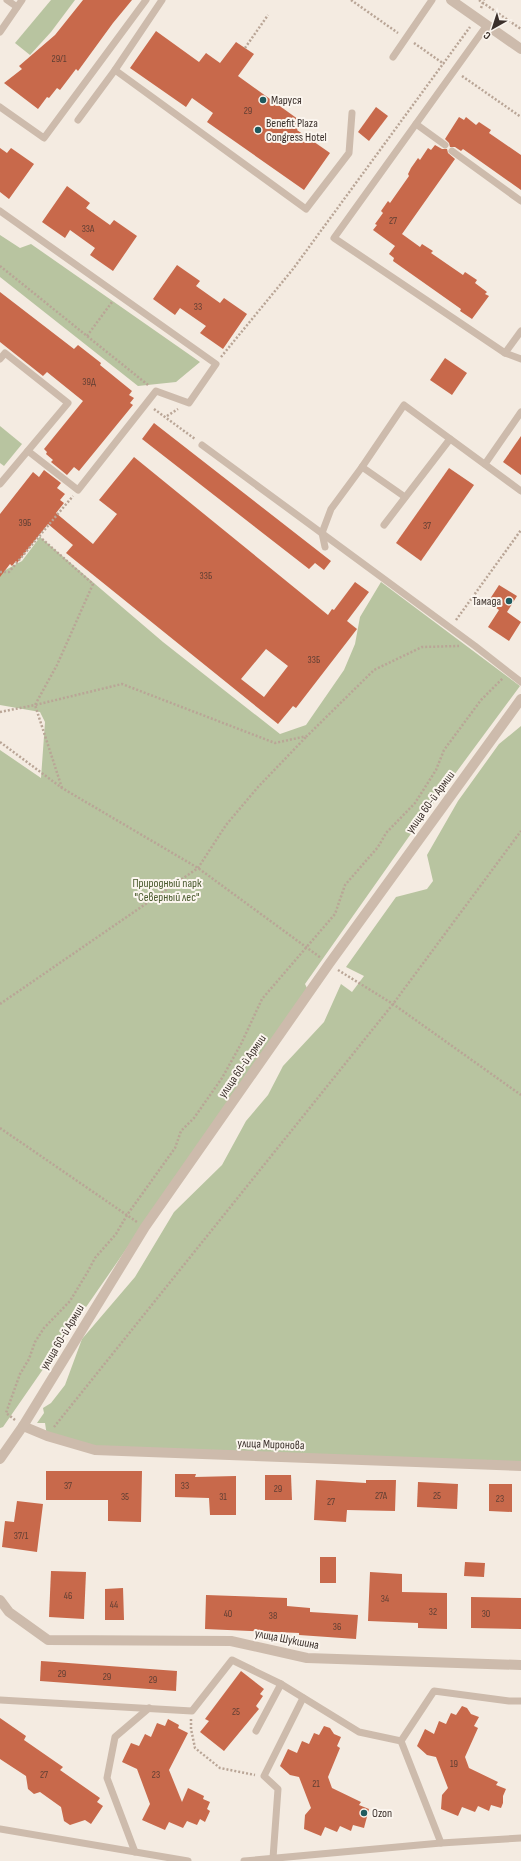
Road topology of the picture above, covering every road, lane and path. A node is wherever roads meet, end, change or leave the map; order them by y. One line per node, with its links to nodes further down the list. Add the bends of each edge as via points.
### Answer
1 (7, 0): 10 (lane)
2 (22, 0): 10 (lane)
3 (146, 0): 23 (lane, via 44,138)
4 (162, 0): 21 (lane)
5 (351, 0): 16 (path)
6 (432, 0): 16 (lane)
7 (450, 0): 12 (street)
8 (479, 0): 9 (path)
9 (484, 2): 12 (path); 14 (path)
10 (17, 7): 15 (lane)
11 (268, 15): 17 (path)
12 (477, 18): 13 (street); 20 (path)
13 (487, 25): 18 (street); 22 (lane)
14 (521, 29)
15 (0, 32)
16 (406, 38): 19 (lane); 20 (path)
17 (245, 48)
18 (521, 49)
19 (393, 57)
20 (444, 64): 22 (path); 39 (path, via 293,269)
21 (115, 70): 24 (lane, via 306,209 349,153); 26 (lane)
22 (455, 71): 25 (path); 27 (lane)
23 (0, 107)
24 (352, 113)
25 (521, 117)
26 (78, 120)
27 (416, 124): 28 (lane); 36 (lane, via 334,238)
28 (445, 145)
29 (452, 150): 30 (lane)
30 (521, 201)
31 (0, 211): 33 (lane)
32 (0, 266): 35 (path)
33 (118, 294): 35 (path); 39 (lane)
34 (521, 331): 36 (lane)
35 (87, 336): 40 (path)
36 (505, 353): 38 (lane)
37 (0, 359): 45 (lane, via 5,353 68,403)
38 (521, 359)
39 (216, 364): 40 (lane, via 188,403)
40 (156, 391): 41 (lane)
41 (147, 404): 44 (path); 49 (lane)
42 (521, 412): 46 (lane)
43 (450, 439): 46 (lane); 47 (lane, via 404,405); 51 (lane)
44 (202, 445): 54 (lane)
45 (28, 450): 48 (lane); 49 (lane)
46 (485, 464): 50 (lane)
47 (362, 467): 51 (lane); 54 (lane, via 331,508)
48 (0, 484)
49 (78, 490): 55 (path)
50 (521, 491)
51 (405, 497): 52 (lane)
52 (384, 525)
53 (521, 530): 58 (path)
54 (322, 533): 56 (lane); 58 (lane)
55 (40, 537): 57 (path, via 9,572); 63 (path, via 93,584 57,665)
56 (325, 547)
57 (0, 572)
58 (450, 629): 59 (lane)
59 (475, 646): 60 (lane); 65 (path, via 422,647 374,670)
60 (509, 672): 61 (lane); 70 (path, via 481,700 444,750 436,770 415,803 386,833 378,847 345,885 335,914)
61 (521, 682)
62 (521, 699): 71 (street, улица 60-й Армии)
63 (35, 705): 64 (path); 65 (path, via 122,684 275,743); 67 (path)
64 (0, 712)
65 (307, 736): 69 (path, via 226,825)
66 (0, 742): 67 (path)
67 (62, 788): 69 (path)
68 (521, 831): 73 (path)
69 (198, 868): 70 (path); 72 (path)
70 (307, 947): 71 (path); 76 (path, via 262,999 222,1078 194,1118 181,1130 175,1148)
71 (329, 964): 73 (path); 77 (street, улица 60-й Армии)
72 (0, 1004)
73 (393, 1004): 74 (path); 79 (path)
74 (521, 1095)
75 (0, 1128): 76 (path)
76 (127, 1215): 77 (path); 78 (path, via 116,1234 94,1258 70,1301 44,1328 35,1342 6,1413)
77 (145, 1227): 78 (street, улица 60-й Армии)
78 (23, 1426): 79 (street, улица Миронова); 80 (street, улица 60-й Армии)
79 (47, 1436): 81 (street, улица Миронова, via 95,1450)
80 (0, 1459)
81 (521, 1466)
82 (0, 1600): 83 (street, улица Шукшина, via 9,1612 48,1640 231,1641 307,1658)
83 (521, 1665)
84 (281, 1684): 85 (lane); 89 (lane, via 232,1660); 90 (lane)
85 (303, 1698): 91 (lane, via 359,1732); 92 (lane)
86 (0, 1700): 88 (lane)
87 (521, 1701): 91 (lane, via 434,1691)
88 (149, 1708): 89 (lane); 96 (lane, via 115,1737 107,1778)
89 (192, 1711): 92 (path, via 191,1729 195,1748 220,1768)
90 (256, 1731)
91 (401, 1741): 95 (lane)
92 (264, 1776): 97 (lane, via 278,1789)
93 (0, 1828): 96 (lane)
94 (521, 1838): 95 (lane)
95 (441, 1843): 97 (lane)
96 (135, 1852): 98 (lane)
97 (273, 1858): 99 (lane)
98 (188, 1861)
99 (244, 1861)

